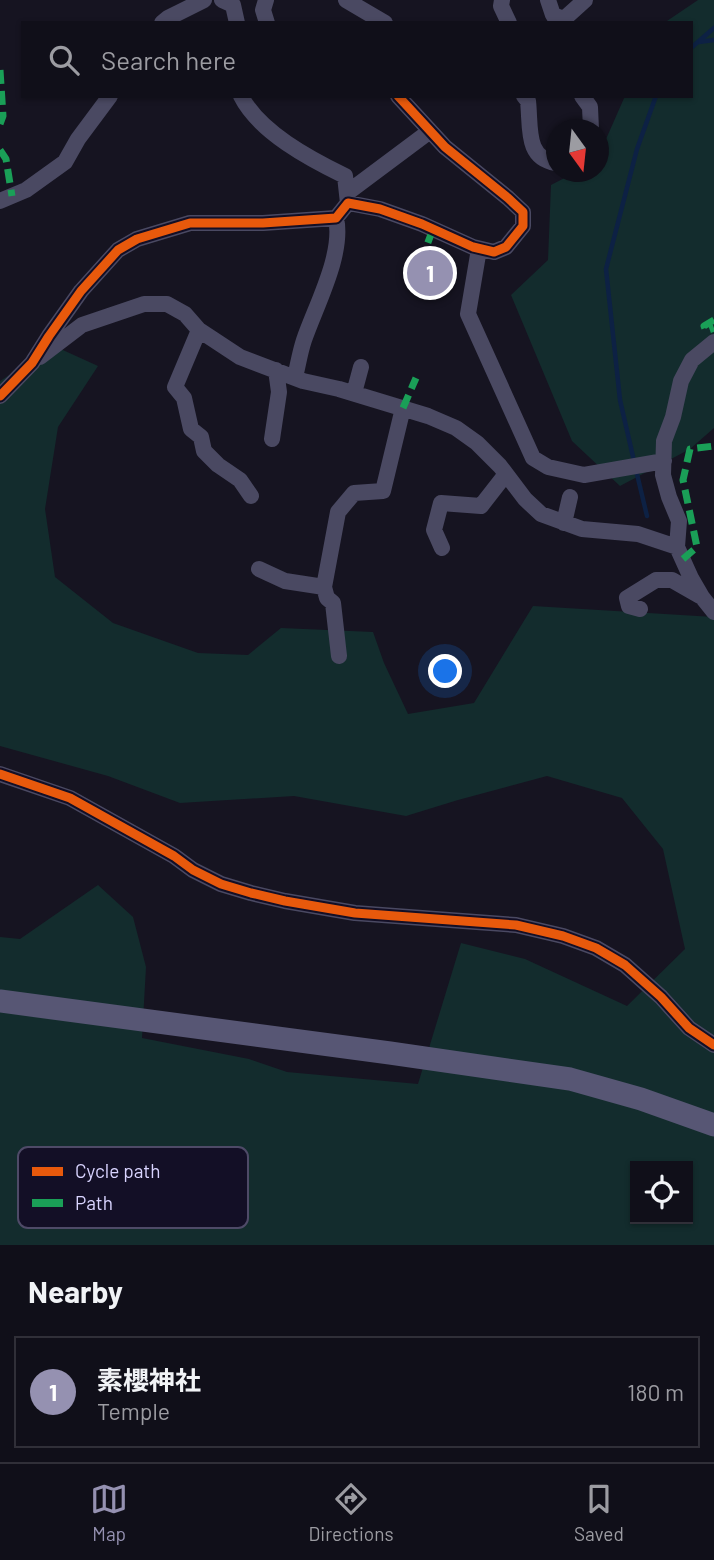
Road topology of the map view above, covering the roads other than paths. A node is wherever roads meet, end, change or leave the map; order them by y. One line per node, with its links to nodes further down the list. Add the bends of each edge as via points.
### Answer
1 (204, 0): 8 (street)
2 (222, 0): 9 (street, via 233,5)
3 (266, 0): 10 (street)
4 (346, 0): 11 (street)
5 (502, 0): 12 (street)
6 (548, 0): 7 (street, via 553,15 564,19)
7 (585, 0)
8 (164, 21)
9 (237, 21)
10 (266, 21)
11 (382, 21)
12 (508, 21)
13 (109, 98): 22 (street, via 65,162 26,190)
14 (242, 98): 21 (street, via 258,122 345,176)
15 (400, 98): 19 (street)
16 (526, 98): 20 (street, via 533,148)
17 (583, 98): 18 (street)
18 (591, 119)
19 (430, 131): 21 (street); 24 (street, via 523,212 523,226 506,247 494,252)
20 (546, 160)
21 (347, 198): 23 (street); 24 (street)
22 (0, 201)
23 (336, 218): 27 (street, via 190,223 136,239 118,250 81,290); 30 (street, via 336,251)
24 (479, 248): 35 (street, via 468,314 533,458 548,467 584,475)
25 (199, 330): 27 (street, via 185,314 167,304 144,304 82,325); 29 (street, via 240,357); 37 (street, via 175,387 191,406 191,429 201,438 204,451 240,480)
26 (714, 342): 35 (street, via 692,360 681,381 664,441)
27 (32, 363): 32 (street)
28 (361, 367): 31 (street)
29 (276, 370): 30 (street); 34 (street, via 279,392)
30 (295, 377): 31 (street)
31 (354, 393): 33 (street)
32 (0, 396)
33 (403, 408): 36 (street, via 456,428); 43 (street, via 383,491 354,494 338,512)
34 (272, 439)
35 (664, 461): 40 (street, via 663,475 680,521)
36 (506, 474): 39 (street, via 541,513); 41 (street, via 481,506 442,503 434,530)
37 (250, 496)
38 (569, 497): 39 (street)
39 (564, 523): 40 (street, via 638,534)
40 (677, 547): 44 (street)
41 (442, 548)
42 (259, 569): 43 (street, via 285,581)
43 (324, 587): 47 (street, via 333,603)
44 (702, 597): 45 (street, via 673,580 656,580 627,598 629,606); 46 (street)
45 (640, 609)
46 (714, 612)
47 (339, 656)
48 (0, 775): 50 (street, via 71,798 193,870 251,893 355,913 516,925 596,948 625,965)
49 (0, 1001): 51 (street, via 570,1079)
50 (714, 1045)
51 (714, 1125)

